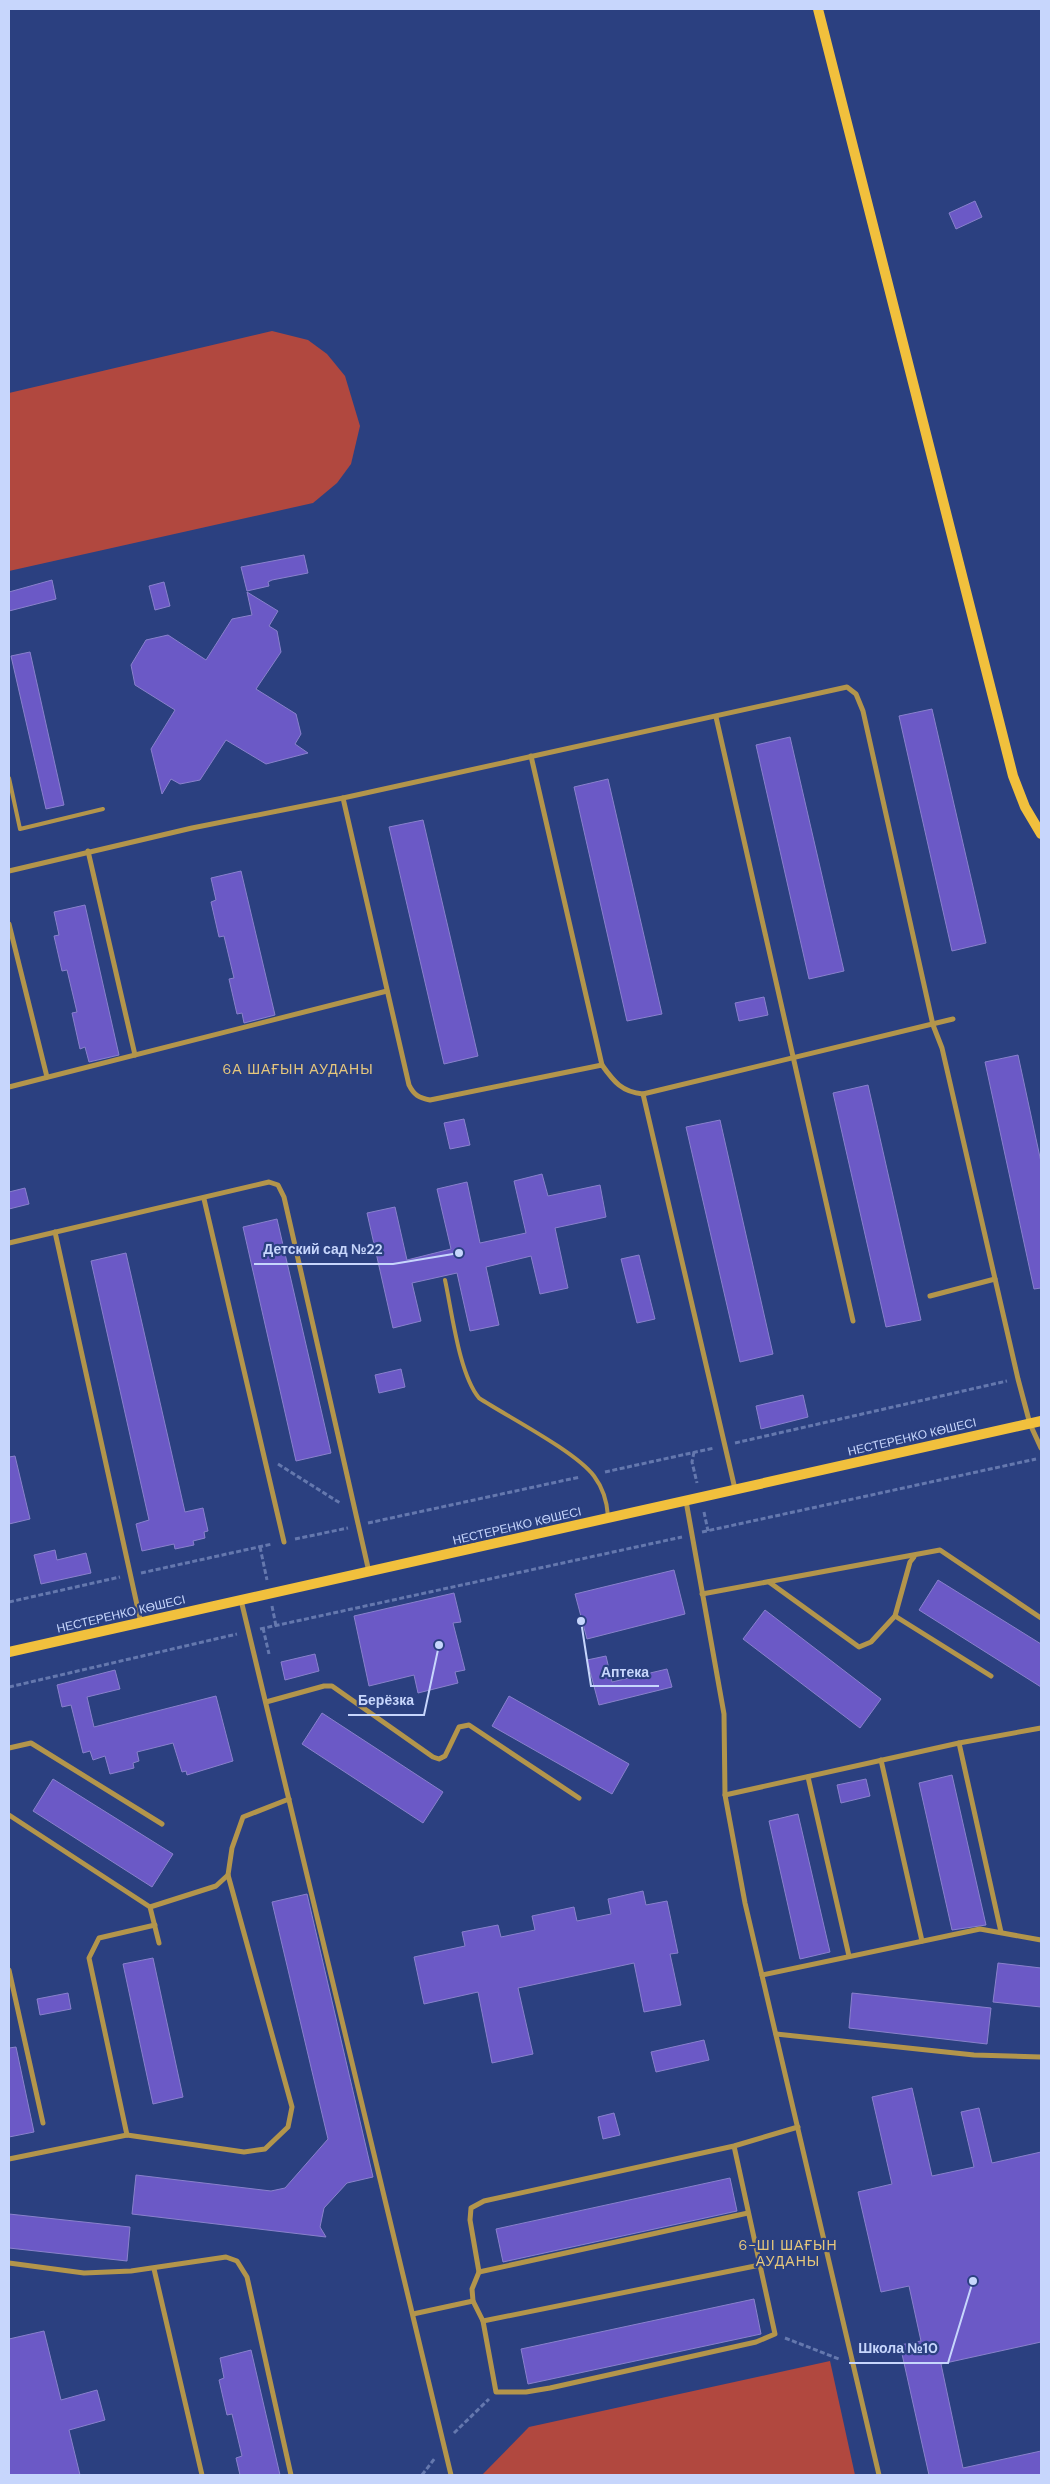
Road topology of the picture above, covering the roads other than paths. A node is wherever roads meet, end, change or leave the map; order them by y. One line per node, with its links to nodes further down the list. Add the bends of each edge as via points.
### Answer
1 (818, 9): 7 (main road, via 1013,776 1025,807)
2 (716, 717): 3 (street); 13 (street, via 847,687 856,694 863,710); 15 (street)
3 (532, 756): 5 (street); 16 (street)
4 (9, 778): 6 (lane, via 20,829)
5 (343, 798): 8 (street); 11 (street)
6 (103, 809)
7 (1041, 834)
8 (88, 851): 9 (street); 14 (street)
9 (9, 871)
10 (9, 924): 17 (street)
11 (387, 992): 14 (street); 16 (street, via 409,1085 421,1098 430,1100)
12 (953, 1019): 13 (street)
13 (932, 1025): 15 (street); 23 (street, via 942,1048)
14 (135, 1055): 17 (street)
15 (793, 1058): 19 (street); 26 (street)
16 (602, 1065): 19 (street, via 619,1086 630,1093)
17 (47, 1078): 18 (street)
18 (9, 1087)
19 (644, 1094): 30 (street)
20 (204, 1199): 21 (street); 33 (street); 35 (street, via 269,1182 278,1186 284,1197)
21 (56, 1232): 22 (street); 41 (street)
22 (9, 1243)
23 (995, 1279): 25 (street); 28 (street)
24 (445, 1280): 32 (lane, via 471,1389 479,1398 575,1458 593,1474 607,1503)
25 (930, 1296)
26 (853, 1321)
27 (1041, 1421): 28 (main road, НЕСТЕРЕНКО КӨШЕСІ)
28 (1030, 1424): 29 (street); 30 (main road, НЕСТЕРЕНКО КӨШЕСІ)
29 (1041, 1448)
30 (735, 1489): 31 (main road, НЕСТЕРЕНКО КӨШЕСІ)
31 (686, 1501): 32 (main road, НЕСТЕРЕНКО КӨШЕСІ); 37 (street)
32 (608, 1518): 35 (main road, НЕСТЕРЕНКО КӨШЕСІ)
33 (284, 1542)
34 (914, 1556): 36 (street); 39 (street); 40 (street, via 940,1550)
35 (369, 1572): 38 (main road, НЕСТЕРЕНКО КӨШЕСІ)
36 (769, 1582): 37 (street); 39 (street, via 860,1647 871,1642)
37 (702, 1594): 50 (street, via 724,1714)
38 (241, 1600): 41 (main road, НЕСТЕРЕНКО КӨШЕСІ); 44 (street)
39 (896, 1616): 43 (street)
40 (1041, 1618)
41 (141, 1623): 42 (main road, НЕСТЕРЕНКО КӨШЕСІ)
42 (9, 1652)
43 (991, 1676)
44 (266, 1702): 51 (street, via 332,1686 439,1759 445,1756 459,1727 469,1725); 52 (street)
45 (1041, 1728): 46 (street)
46 (959, 1743): 48 (street); 58 (street)
47 (9, 1748): 54 (street, via 31,1743)
48 (881, 1760): 49 (street); 60 (street)
49 (808, 1777): 50 (street); 62 (street)
50 (725, 1796): 64 (street)
51 (578, 1798)
52 (289, 1799): 55 (street, via 243,1817 232,1848); 78 (street)
53 (9, 1815): 56 (street)
54 (162, 1824)
55 (228, 1875): 56 (street, via 216,1886); 69 (street, via 292,2107 288,2127 265,2149 244,2152)
56 (150, 1907): 57 (street)
57 (155, 1924): 61 (street); 69 (street, via 99,1938 88,1958)
58 (1001, 1932): 59 (street); 60 (street, via 980,1929)
59 (1041, 1940)
60 (922, 1941): 62 (street)
61 (159, 1943)
62 (849, 1956): 64 (street)
63 (9, 1970): 67 (street)
64 (762, 1975): 65 (street)
65 (776, 2034): 66 (street, via 974,2055); 68 (street)
66 (1041, 2056)
67 (44, 2123)
68 (798, 2126): 70 (street); 83 (street)
69 (127, 2135): 71 (street)
70 (734, 2146): 72 (street); 76 (street, via 484,2201 471,2208 470,2220)
71 (9, 2160)
72 (748, 2213): 74 (street); 76 (street)
73 (9, 2262): 75 (street, via 84,2273)
74 (760, 2265): 79 (street); 79 (street, via 775,2334 756,2342 550,2388 496,2392)
75 (154, 2269): 80 (street); 81 (street, via 226,2257 237,2261 247,2277)
76 (480, 2272): 77 (street, via 472,2289)
77 (473, 2301): 78 (street); 79 (street)
78 (413, 2314): 82 (street)
79 (483, 2321)
80 (202, 2475)
81 (291, 2475)
82 (451, 2475)
83 (878, 2475)

